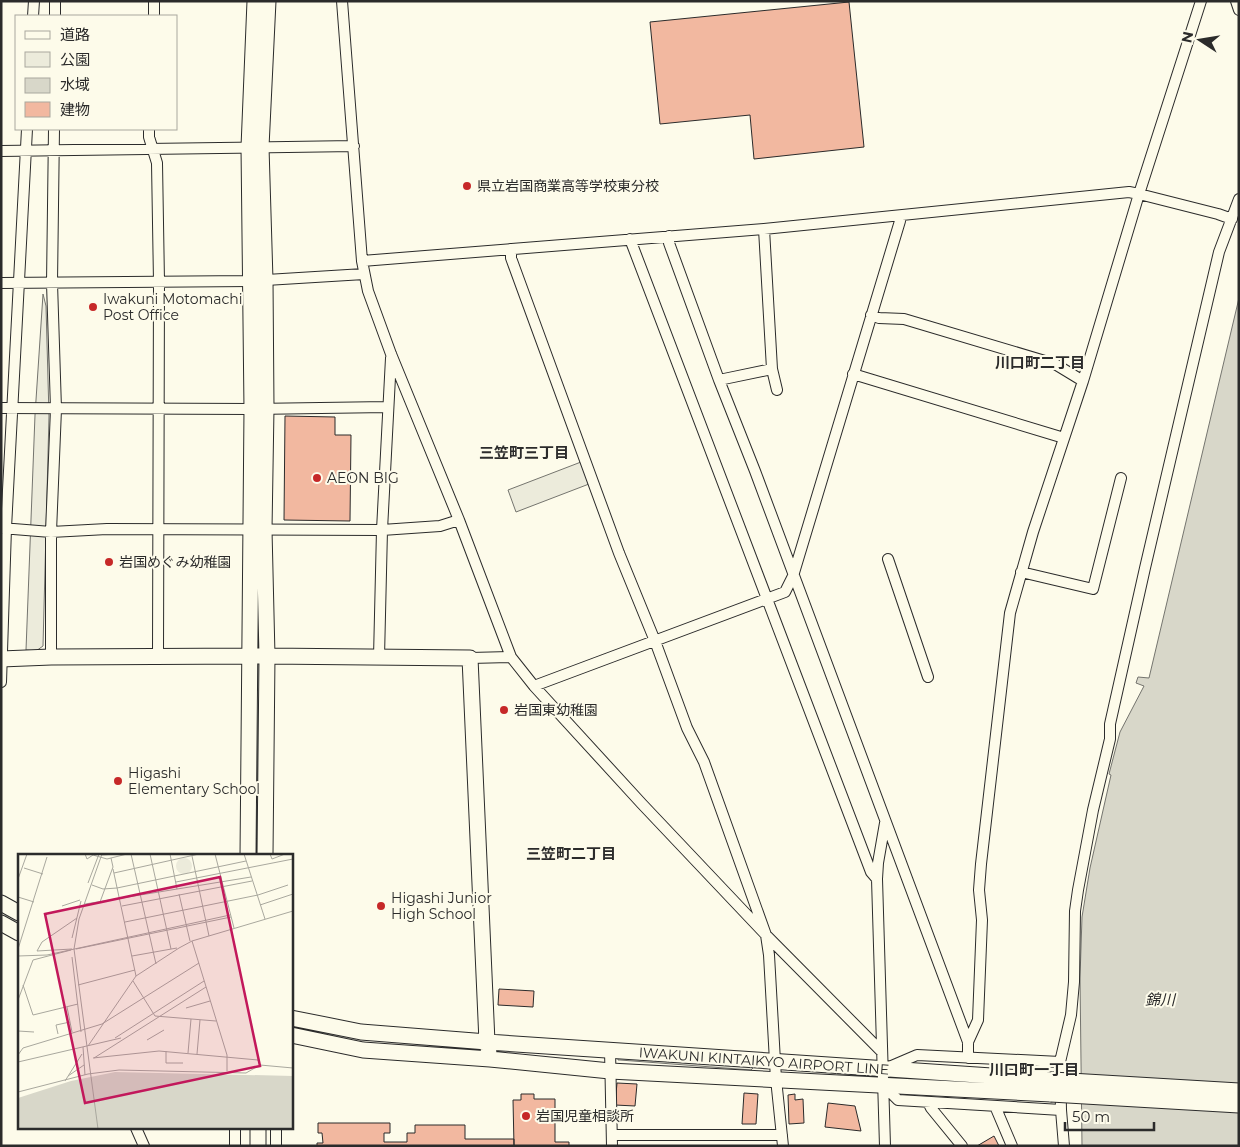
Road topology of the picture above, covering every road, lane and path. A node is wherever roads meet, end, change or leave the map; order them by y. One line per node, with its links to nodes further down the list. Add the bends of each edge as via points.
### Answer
1 (34, 1): 10 (street)
2 (55, 1): 11 (street)
3 (154, 1): 12 (street)
4 (255, 1): 17 (street)
5 (268, 1): 17 (street)
6 (342, 1): 16 (street)
7 (1200, 1): 22 (street)
8 (1236, 1): 9 (street)
9 (1239, 10)
10 (33, 15)
11 (55, 15)
12 (154, 15)
13 (27, 130): 21 (street)
14 (54, 130): 20 (street)
15 (149, 130): 18 (street)
16 (354, 146): 17 (street); 30 (street)
17 (255, 147): 18 (street); 32 (street)
18 (153, 149): 20 (street); 33 (street)
19 (1, 151): 21 (street)
20 (54, 151): 21 (street); 36 (street)
21 (25, 152): 35 (street)
22 (1139, 194): 24 (street, via 1119,193); 25 (street); 42 (street)
23 (1239, 199): 25 (street)
24 (899, 216): 26 (street); 37 (street)
25 (1232, 220): 91 (street, via 1219,252 1110,724 1110,738 1078,890 1071,1015)
26 (764, 230): 27 (street); 39 (street)
27 (669, 236): 28 (street); 41 (street)
28 (630, 239): 29 (street); 60 (street)
29 (511, 248): 30 (street); 61 (street, via 511,258 619,553)
30 (362, 261): 31 (street)
31 (364, 274): 32 (street); 38 (street)
32 (258, 280): 33 (street); 47 (street)
33 (159, 282): 36 (street); 48 (street)
34 (1, 283): 35 (street)
35 (18, 283): 36 (street); 45 (street)
36 (52, 283): 46 (street)
37 (871, 315): 40 (street); 42 (street, via 904,319 1056,364)
38 (391, 354): 44 (street); 51 (street)
39 (772, 369): 41 (street); 43 (street)
40 (853, 374): 49 (street); 59 (street)
41 (719, 380): 59 (street)
42 (1083, 381): 49 (street)
43 (777, 390)
44 (387, 406): 47 (street); 55 (street)
45 (7, 408): 46 (street); 52 (street)
46 (56, 408): 48 (street); 56 (street)
47 (259, 408): 48 (street); 54 (street)
48 (160, 409): 53 (street)
49 (1064, 438): 58 (street)
50 (1120, 478): 58 (street, via 1093,589)
51 (459, 520): 55 (street, via 440,526); 66 (street)
52 (4, 528): 56 (street); 69 (street)
53 (159, 529): 54 (street); 56 (street); 64 (street)
54 (257, 529): 55 (street); 62 (street); 65 (street)
55 (382, 530): 67 (street)
56 (51, 532): 63 (street)
57 (888, 560): 70 (street)
58 (1022, 572): 85 (street, via 1010,613 981,864 978,1020)
59 (793, 576): 60 (street, via 785,592); 73 (street)
60 (767, 600): 61 (street); 76 (street, via 871,872)
61 (655, 641): 72 (street); 81 (street, via 687,728 704,762)
62 (267, 656): 65 (street); 67 (street); 75 (street)
63 (51, 657): 64 (street); 69 (street)
64 (158, 657): 65 (street)
65 (249, 657): 74 (street)
66 (511, 657): 68 (street); 72 (street)
67 (379, 658): 68 (street)
68 (470, 658): 84 (street)
69 (2, 659): 71 (street)
70 (928, 677)
71 (1, 682)
72 (534, 686): 81 (street)
73 (885, 822): 76 (street); 85 (street)
74 (248, 854)
75 (265, 854)
76 (877, 879): 87 (street)
77 (1, 903): 78 (street)
78 (18, 912)
79 (1, 923): 80 (street)
80 (18, 932)
81 (766, 935): 87 (street); 90 (street)
82 (292, 1018): 84 (street, IWAKUNI KINTAIKYO AIRPORT LINE, via 361,1032)
83 (292, 1035): 89 (street, IWAKUNI KINTAIKYO AIRPORT LINE, via 363,1050)
84 (487, 1042): 86 (street, IWAKUNI KINTAIKYO AIRPORT LINE); 89 (street)
85 (968, 1042): 88 (street)
86 (610, 1050): 90 (street, IWAKUNI KINTAIKYO AIRPORT LINE); 93 (street)
87 (882, 1052): 92 (street)
88 (968, 1058): 91 (street); 92 (street, via 918,1055)
89 (490, 1059): 93 (street, IWAKUNI KINTAIKYO AIRPORT LINE)
90 (776, 1062): 92 (street, IWAKUNI KINTAIKYO AIRPORT LINE); 94 (street)
91 (1060, 1062): 101 (street)
92 (883, 1070): 95 (street); 96 (street, IWAKUNI KINTAIKYO AIRPORT LINE)
93 (610, 1071): 94 (street, IWAKUNI KINTAIKYO AIRPORT LINE); 106 (street)
94 (776, 1079): 95 (street, IWAKUNI KINTAIKYO AIRPORT LINE); 108 (street)
95 (884, 1086): 96 (street, IWAKUNI KINTAIKYO AIRPORT LINE); 98 (street, via 898,1100); 113 (street)
96 (1052, 1087): 97 (street, IWAKUNI KINTAIKYO AIRPORT LINE, bridge); 99 (street, IWAKUNI KINTAIKYO AIRPORT LINE, bridge)
97 (1239, 1091)
98 (928, 1102): 100 (street); 114 (street)
99 (1239, 1105)
100 (995, 1106): 101 (street); 115 (street)
101 (1061, 1110): 116 (street)
102 (137, 1130): 109 (street)
103 (235, 1130): 110 (street)
104 (258, 1130): 111 (street)
105 (276, 1130): 112 (street)
106 (612, 1140): 107 (street)
107 (708, 1140): 108 (street)
108 (782, 1140)
109 (144, 1146)
110 (235, 1146)
111 (258, 1146)
112 (276, 1146)
113 (886, 1146)
114 (962, 1146)
115 (1012, 1146)
116 (1064, 1146)

